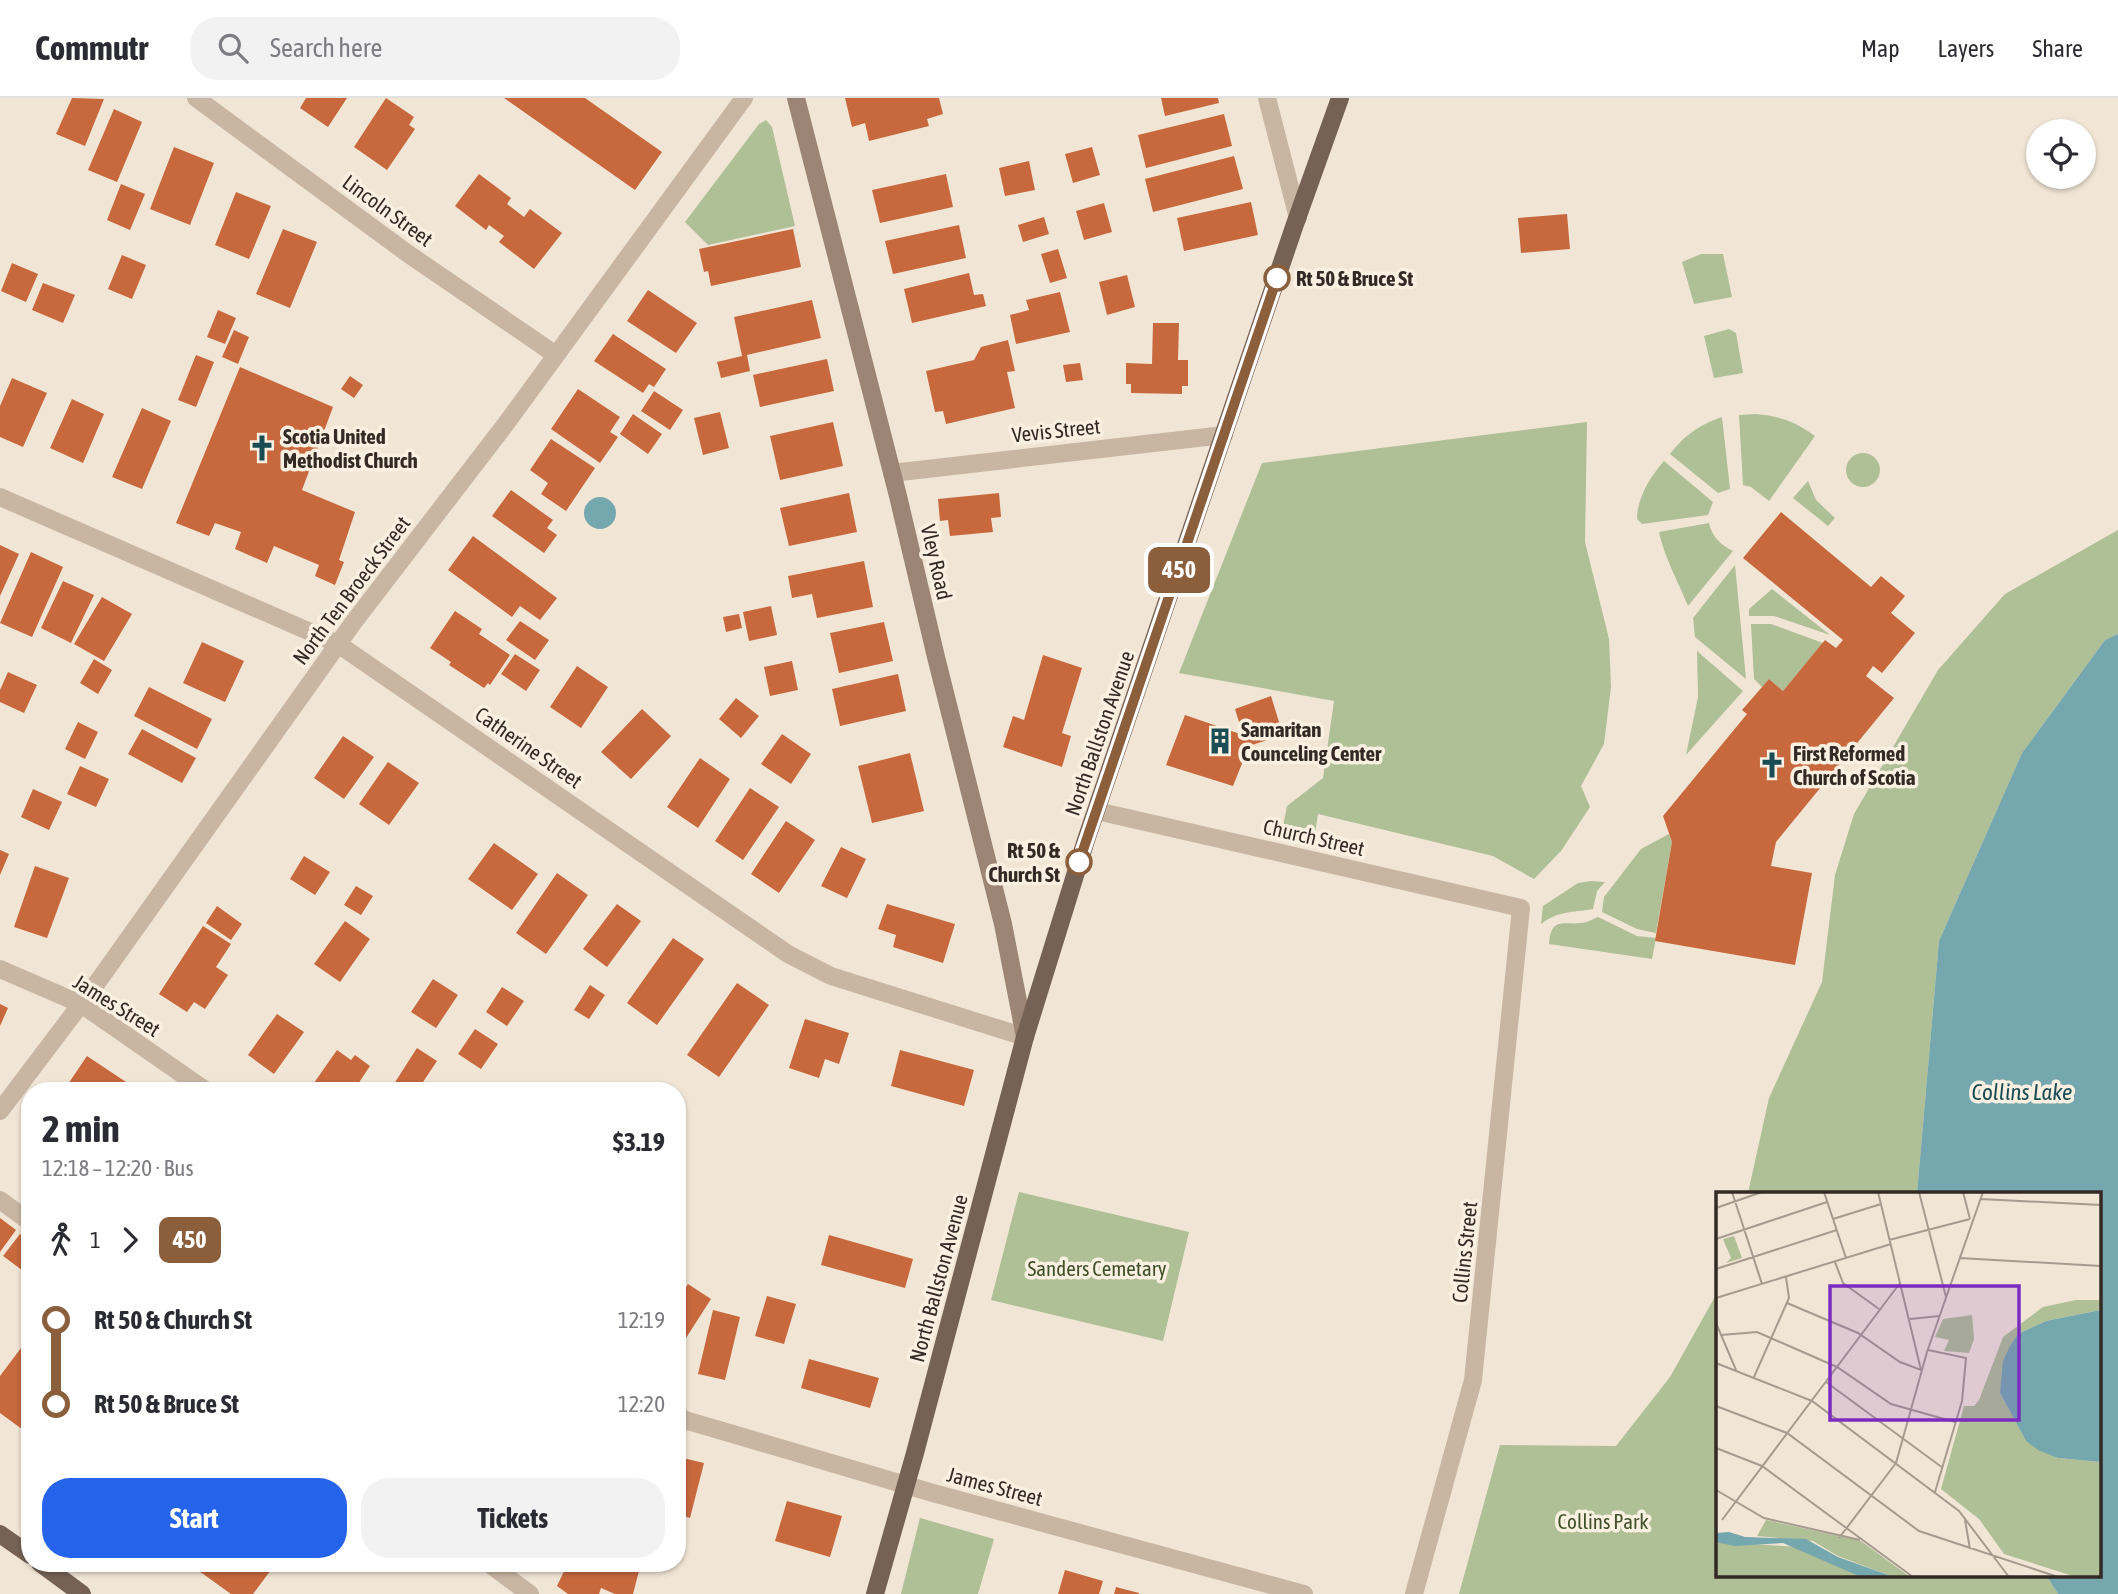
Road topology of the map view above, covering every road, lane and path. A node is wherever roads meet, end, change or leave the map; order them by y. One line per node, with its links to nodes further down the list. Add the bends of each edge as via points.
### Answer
1 (196, 98): 7 (street, Lincoln Street, via 407,253)
2 (744, 98): 7 (street, North Ten Broeck Street)
3 (796, 98): 9 (street, Vley Road)
4 (1266, 98): 6 (street)
5 (1340, 98): 6 (main road, North Ballston Avenue)
6 (1298, 218): 8 (main road, North Ballston Avenue)
7 (556, 355): 11 (street, North Ten Broeck Street)
8 (1224, 435): 9 (street, Vevis Street); 12 (main road, North Ballston Avenue)
9 (892, 473): 16 (street, Vley Road, via 1003,924)
10 (0, 497): 11 (street, Catherine Street)
11 (338, 644): 15 (street, North Ten Broeck Street); 16 (street, Catherine Street, via 788,954 831,976)
12 (1097, 811): 13 (street, Church Street); 16 (main road, North Ballston Avenue)
13 (1521, 908): 33 (street, Collins Street, via 1473,1380)
14 (0, 969): 15 (street, James Street)
15 (80, 1004): 17 (street, North Ten Broeck Street); 18 (street, James Street)
16 (1025, 1037): 24 (main road, North Ballston Avenue)
17 (22, 1082)
18 (193, 1082)
19 (21, 1083): 20 (street, North Ten Broeck Street)
20 (0, 1111)
21 (0, 1200): 22 (street)
22 (21, 1216)
23 (686, 1420): 24 (street, James Street)
24 (906, 1485): 31 (main road, North Ballston Avenue); 32 (street, James Street)
25 (0, 1534): 26 (main road)
26 (21, 1549)
27 (52, 1572): 29 (main road)
28 (500, 1572): 30 (street)
29 (82, 1594)
30 (530, 1594)
31 (875, 1594)
32 (1304, 1594)
33 (1414, 1594)

